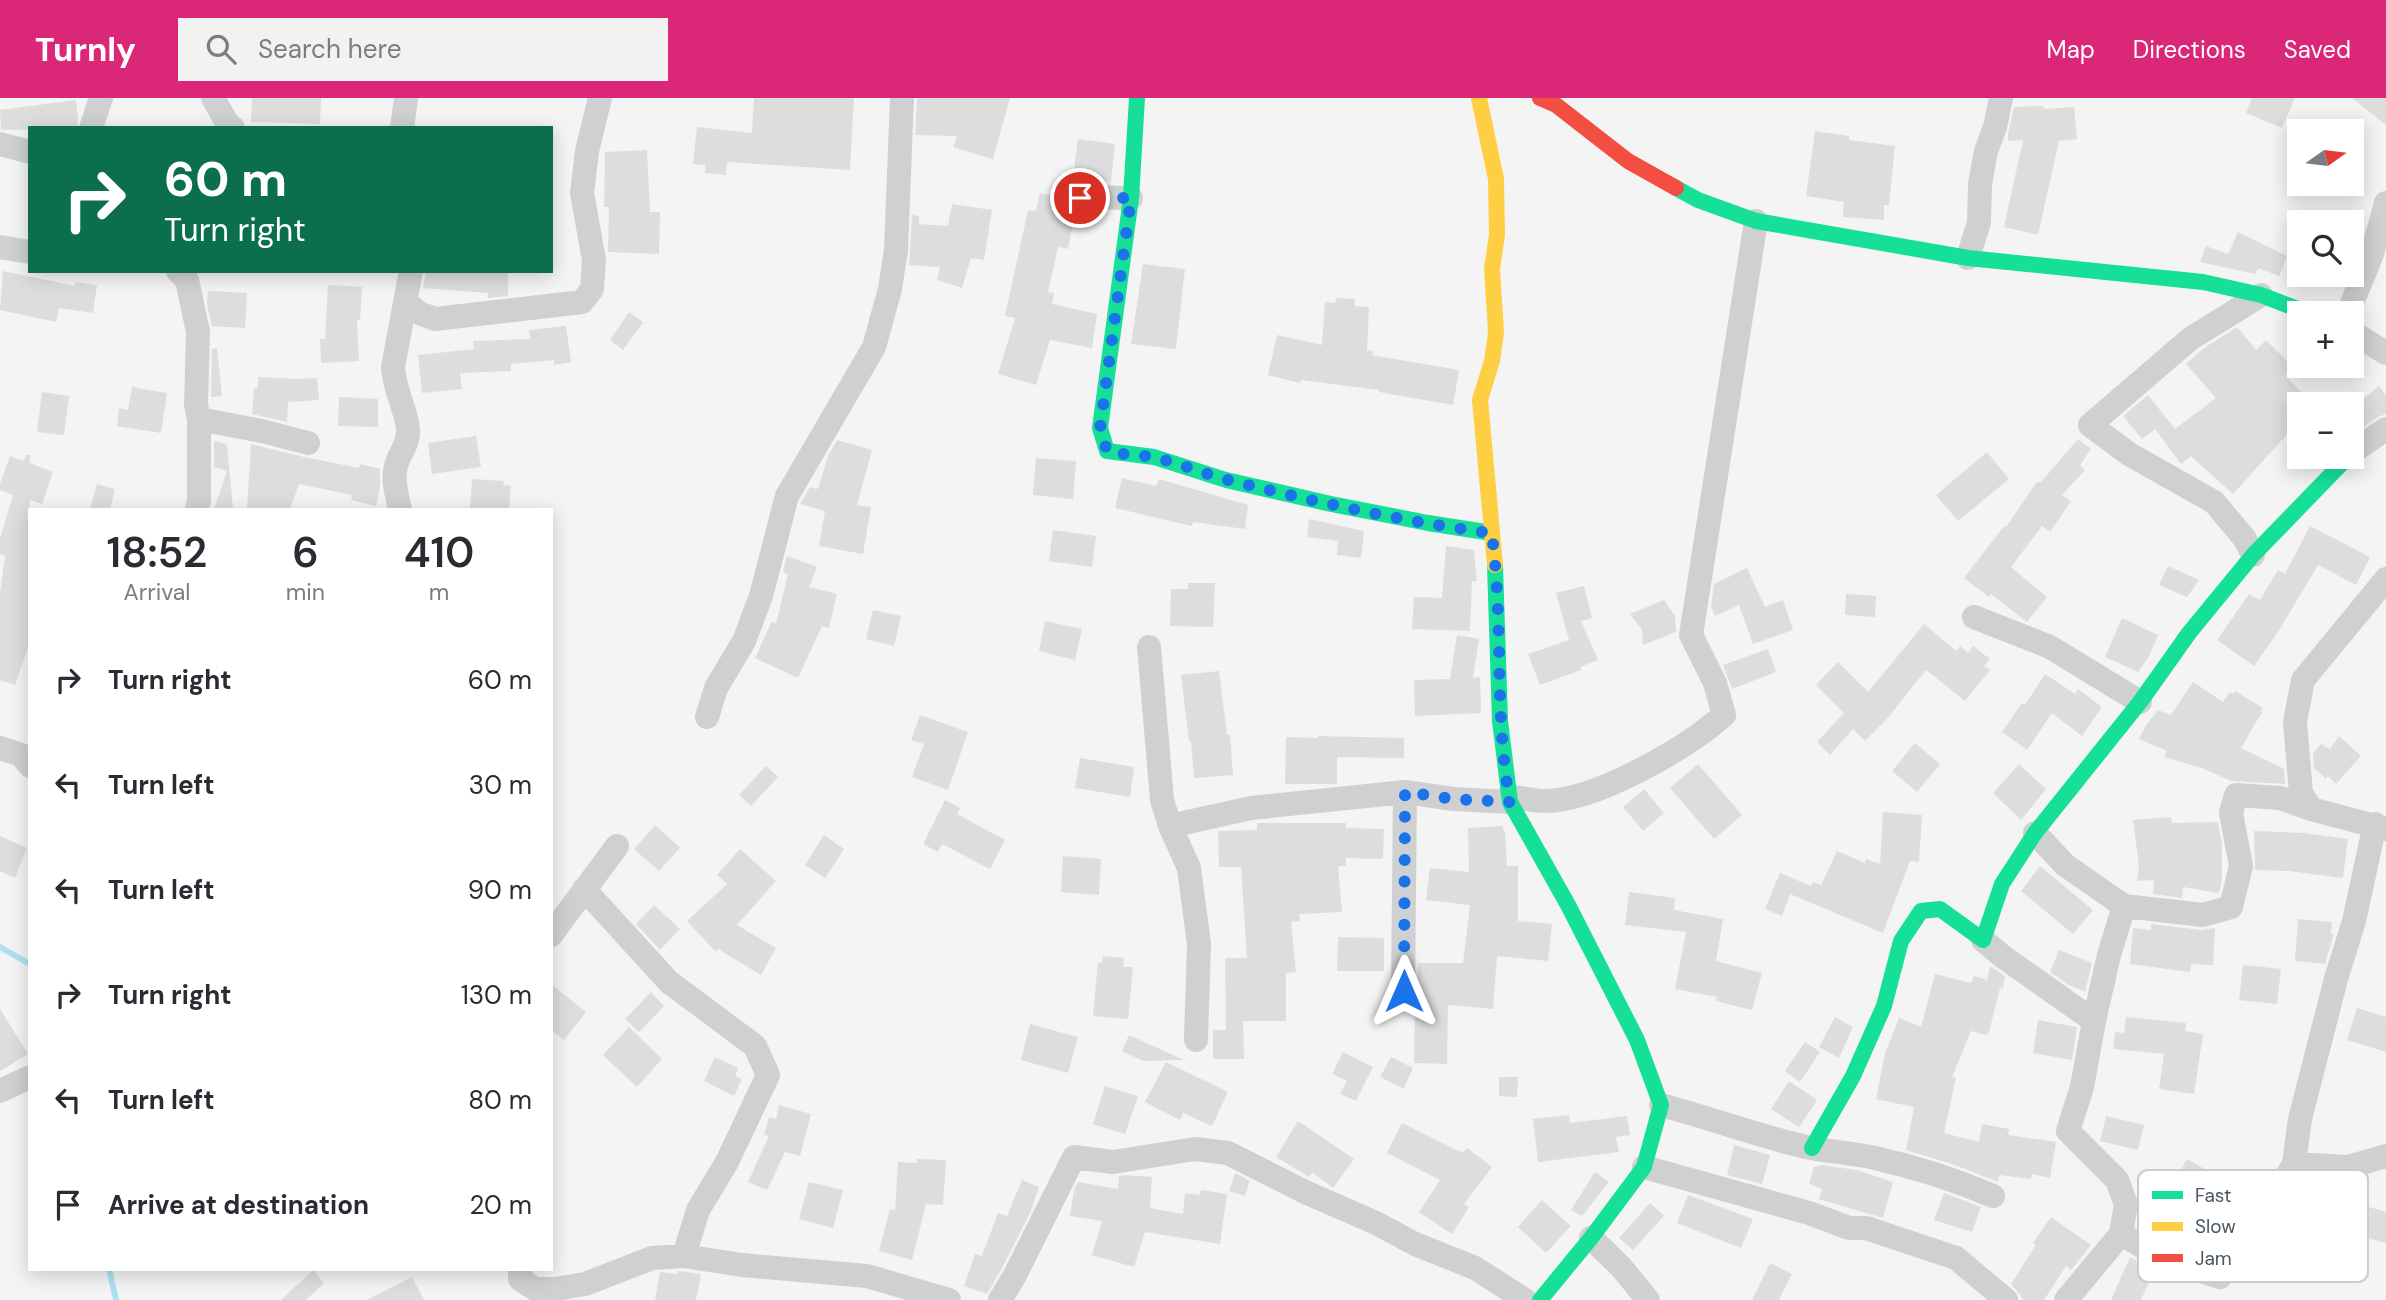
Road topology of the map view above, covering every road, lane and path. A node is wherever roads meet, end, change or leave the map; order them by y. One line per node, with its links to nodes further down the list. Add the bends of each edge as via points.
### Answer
1 (101, 98): 10 (street)
2 (213, 98): 11 (street)
3 (406, 98): 12 (street)
4 (600, 98): 26 (street, via 582,193 594,260 592,289 582,302 435,319)
5 (902, 98): 43 (street, via 896,250 874,347 787,496 761,596 744,640 716,688)
6 (1137, 98): 16 (street)
7 (1479, 98): 37 (street, via 1496,180 1492,269 1496,332 1480,400)
8 (1540, 98): 18 (street, via 1556,105 1628,161 1698,200)
9 (2001, 98): 21 (street, via 1986,151 1979,222)
10 (92, 126)
11 (231, 126)
12 (402, 126)
13 (0, 144): 14 (street)
14 (28, 151)
15 (1080, 198): 16 (street)
16 (1131, 198): 37 (street, via 1100,429 1107,451 1156,458 1233,482 1378,514)
17 (2386, 203): 25 (street)
18 (1756, 222): 21 (street); 47 (street, via 1691,635 1724,715 1702,735 1594,790 1547,801)
19 (0, 247): 20 (street)
20 (28, 252)
21 (1968, 258): 24 (street, via 2203,282)
22 (180, 273): 30 (street, via 187,280 198,332)
23 (411, 273): 26 (street)
24 (2261, 295): 27 (street); 38 (street, via 2190,339 2090,425 2129,454 2214,502 2245,538)
25 (2353, 301)
26 (406, 302): 36 (street, via 393,367 408,430 406,447 395,467)
27 (2287, 305)
28 (2364, 339): 29 (street)
29 (2386, 353)
30 (199, 419): 32 (street); 35 (street)
31 (2386, 429): 33 (street)
32 (308, 443)
33 (2364, 444)
34 (2336, 469): 38 (street)
35 (197, 508)
36 (400, 508)
37 (1492, 533): 47 (street, via 1500,721)
38 (2253, 555): 42 (street)
39 (2386, 579): 48 (street, via 2303,680 2295,722 2301,793)
40 (1974, 617): 42 (street, via 2050,648)
41 (1149, 647): 49 (street, via 1162,800)
42 (2140, 702): 51 (street)
43 (707, 717)
44 (0, 748): 45 (street, via 21,755)
45 (28, 764)
46 (1405, 792): 47 (street, via 1454,799); 49 (street, via 1251,808); 57 (street)
47 (1509, 799): 62 (street, via 1637,1040)
48 (2311, 809): 50 (street); 54 (street, via 2280,798 2236,795 2231,813 2241,866 2231,907 2203,915)
49 (1170, 826): 59 (street, via 1189,869 1199,944)
50 (2380, 826): 65 (street, via 2300,1119)
51 (2035, 834): 54 (street, via 2065,865); 56 (street, via 2002,884)
52 (617, 846): 53 (street)
53 (584, 889): 55 (street); 72 (street, via 669,982 755,1046 768,1075 727,1162 698,1210)
54 (2124, 906): 58 (street)
55 (553, 932)
56 (1983, 940): 58 (street); 63 (street, via 1940,909 1921,911 1901,941 1884,1006 1847,1087)
57 (1404, 991)
58 (2094, 1021): 69 (street, via 2082,1087 2068,1131 2117,1180 2126,1204)
59 (1196, 1040)
60 (28, 1078): 61 (street)
61 (0, 1091)
62 (1661, 1105): 63 (street); 66 (street)
63 (1812, 1148): 68 (street, via 1874,1158)
64 (2386, 1156): 65 (street, via 2348,1167)
65 (2294, 1164): 67 (street)
66 (1644, 1167): 70 (street); 79 (street, via 1849,1228 1866,1228 1956,1258)
67 (2290, 1170)
68 (1993, 1196)
69 (2122, 1234): 71 (street); 80 (street)
70 (1591, 1238): 77 (street); 78 (street)
71 (2138, 1244)
72 (684, 1256): 73 (street, via 652,1258 584,1284 555,1289 535,1289 520,1279); 74 (street, via 867,1276)
73 (520, 1271)
74 (949, 1300)
75 (1000, 1300): 76 (street, via 1074,1157 1113,1162 1195,1149 1228,1153 1415,1244 1475,1268)
76 (1525, 1300)
77 (1540, 1300)
78 (1648, 1300)
79 (2006, 1300)
80 (2066, 1300)

